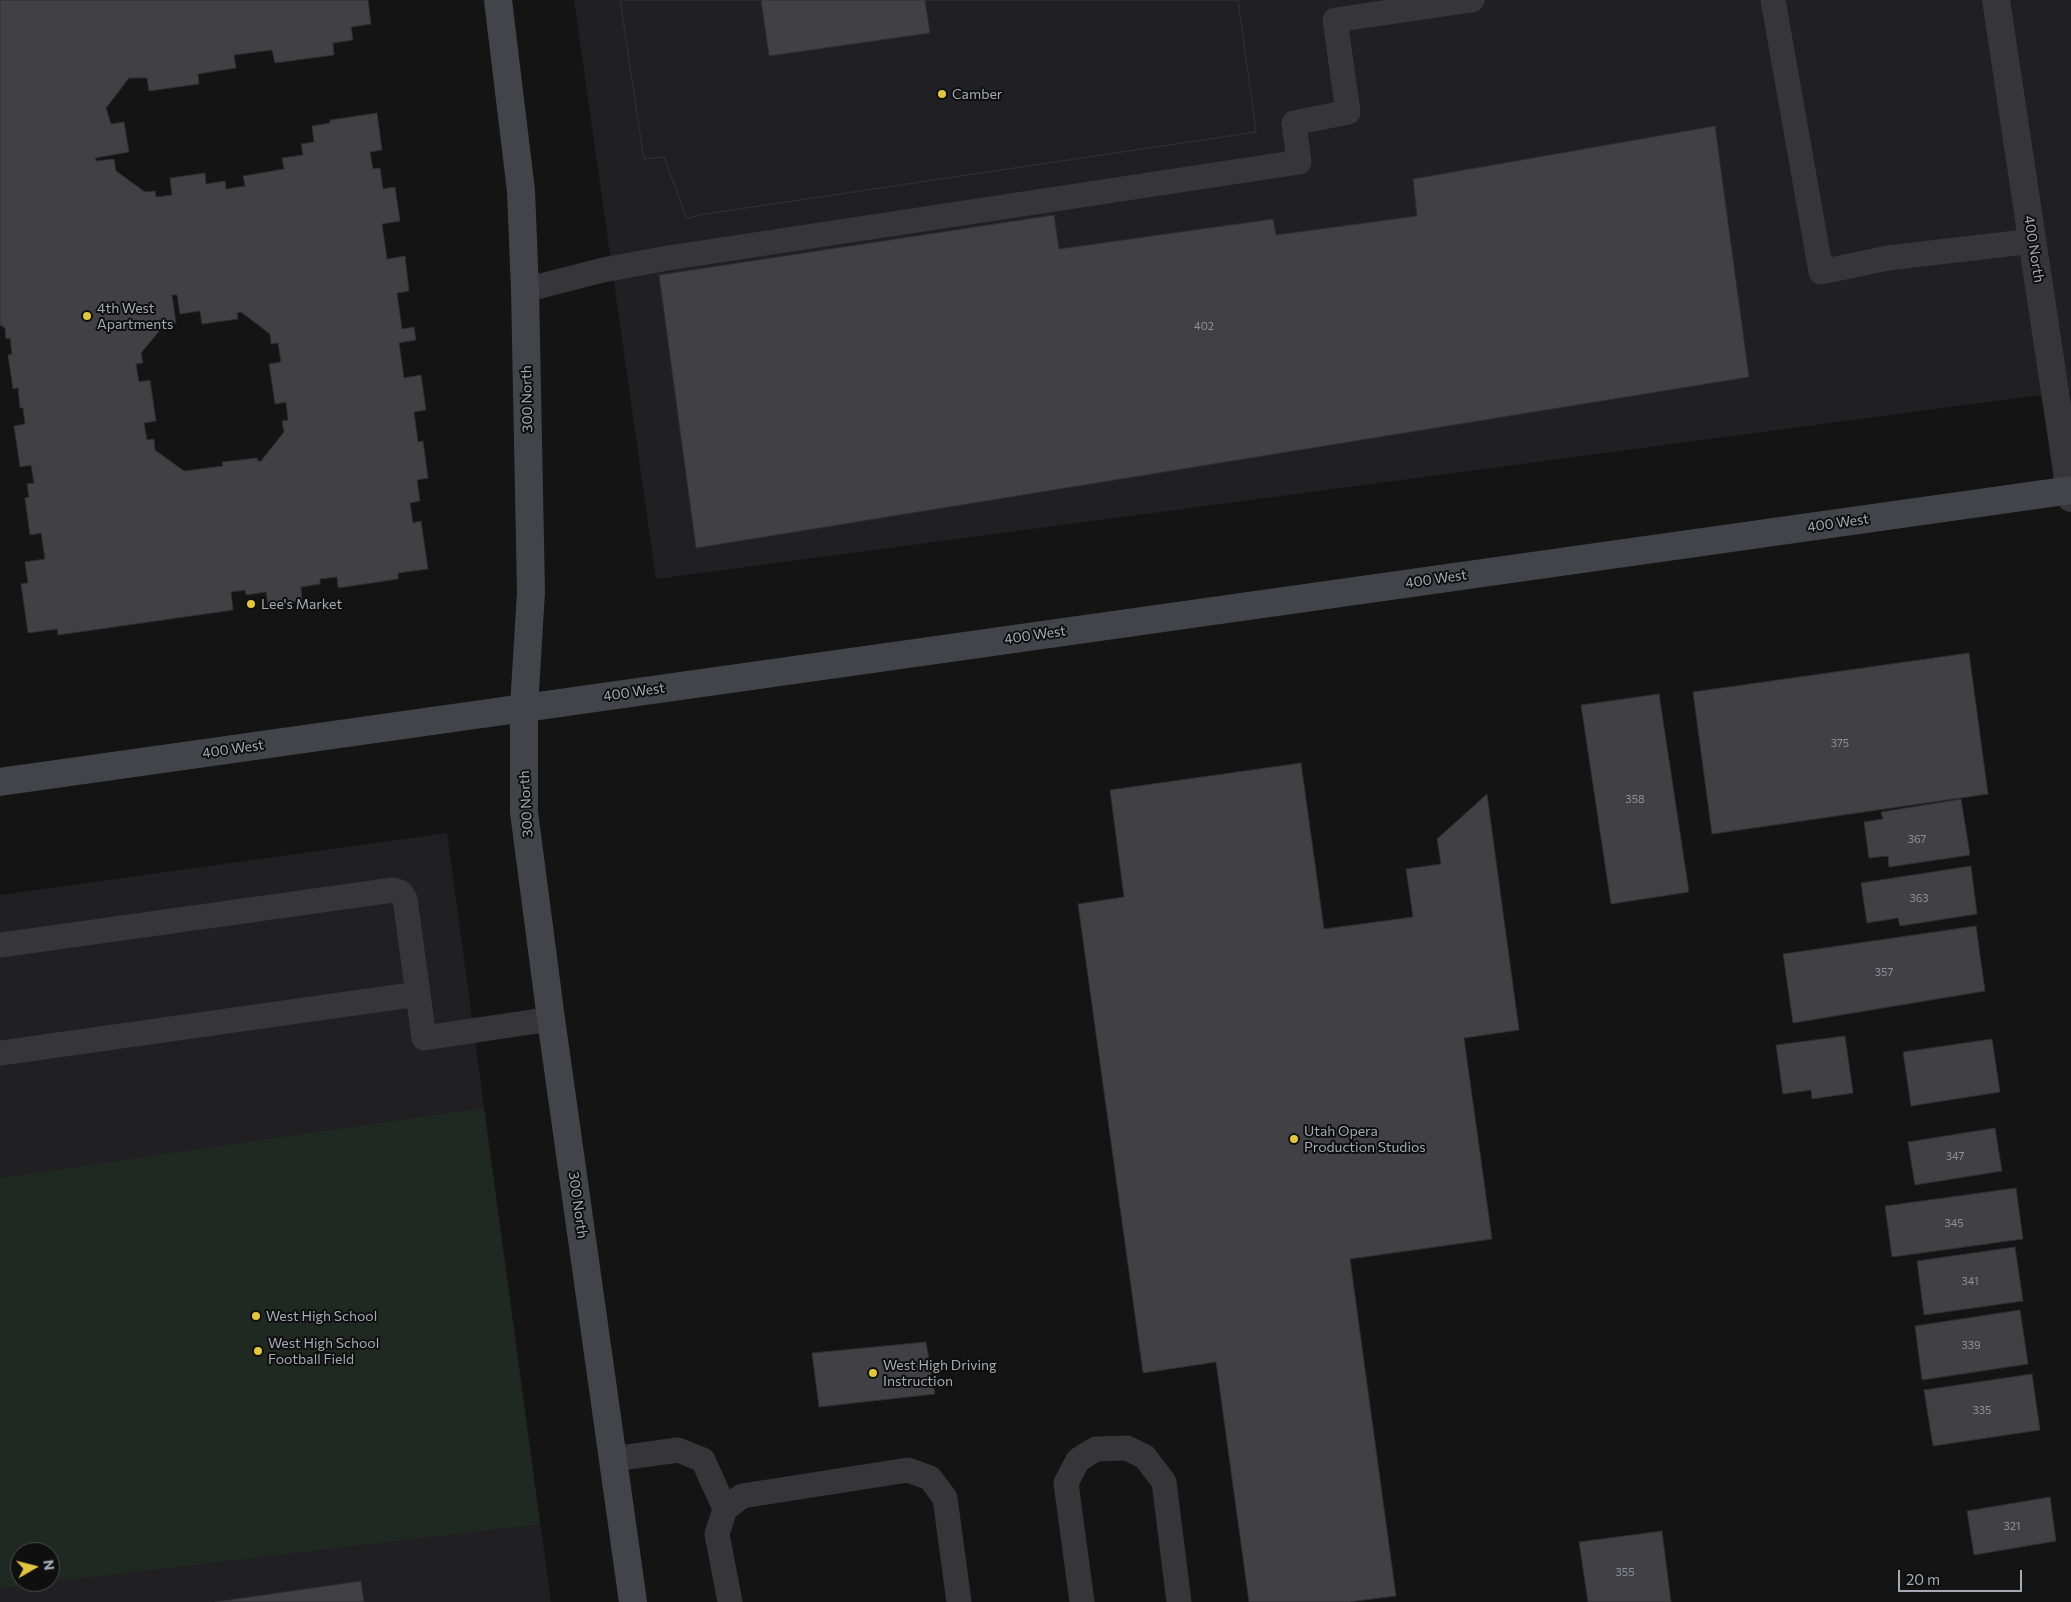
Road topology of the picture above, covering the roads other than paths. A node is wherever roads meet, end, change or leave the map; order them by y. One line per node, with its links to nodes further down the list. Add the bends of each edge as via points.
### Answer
1 (498, 0): 6 (street, 300 North, via 521,191)
2 (1472, 0): 6 (lane, via 1335,20 1348,112 1294,123 1299,162 660,260 603,270)
3 (1773, 0): 5 (lane, via 1821,272 1888,258)
4 (1996, 0): 5 (street, 400 North)
5 (2033, 241): 7 (street, 400 North)
6 (525, 290): 8 (street, 300 North, via 531,592)
7 (2071, 493): 8 (street, 400 West)
8 (524, 707): 9 (street, 400 West); 12 (street, 300 North, via 524,812)
9 (0, 782)
10 (0, 945): 11 (lane, via 393,890 400,892 405,899)
11 (418, 994): 12 (lane, via 424,1038); 13 (lane)
12 (551, 1019): 14 (street, 300 North)
13 (0, 1053)
14 (613, 1459): 15 (lane, via 678,1450 703,1460); 16 (street, 300 North)
15 (725, 1509): 17 (lane, via 717,1534); 18 (lane, via 742,1496 908,1470 930,1478 945,1498)
16 (633, 1602)
17 (730, 1602)
18 (959, 1602)
19 (1082, 1602): 20 (lane, via 1066,1483 1078,1460 1096,1449 1127,1448 1145,1457 1164,1482)
20 (1179, 1602)

